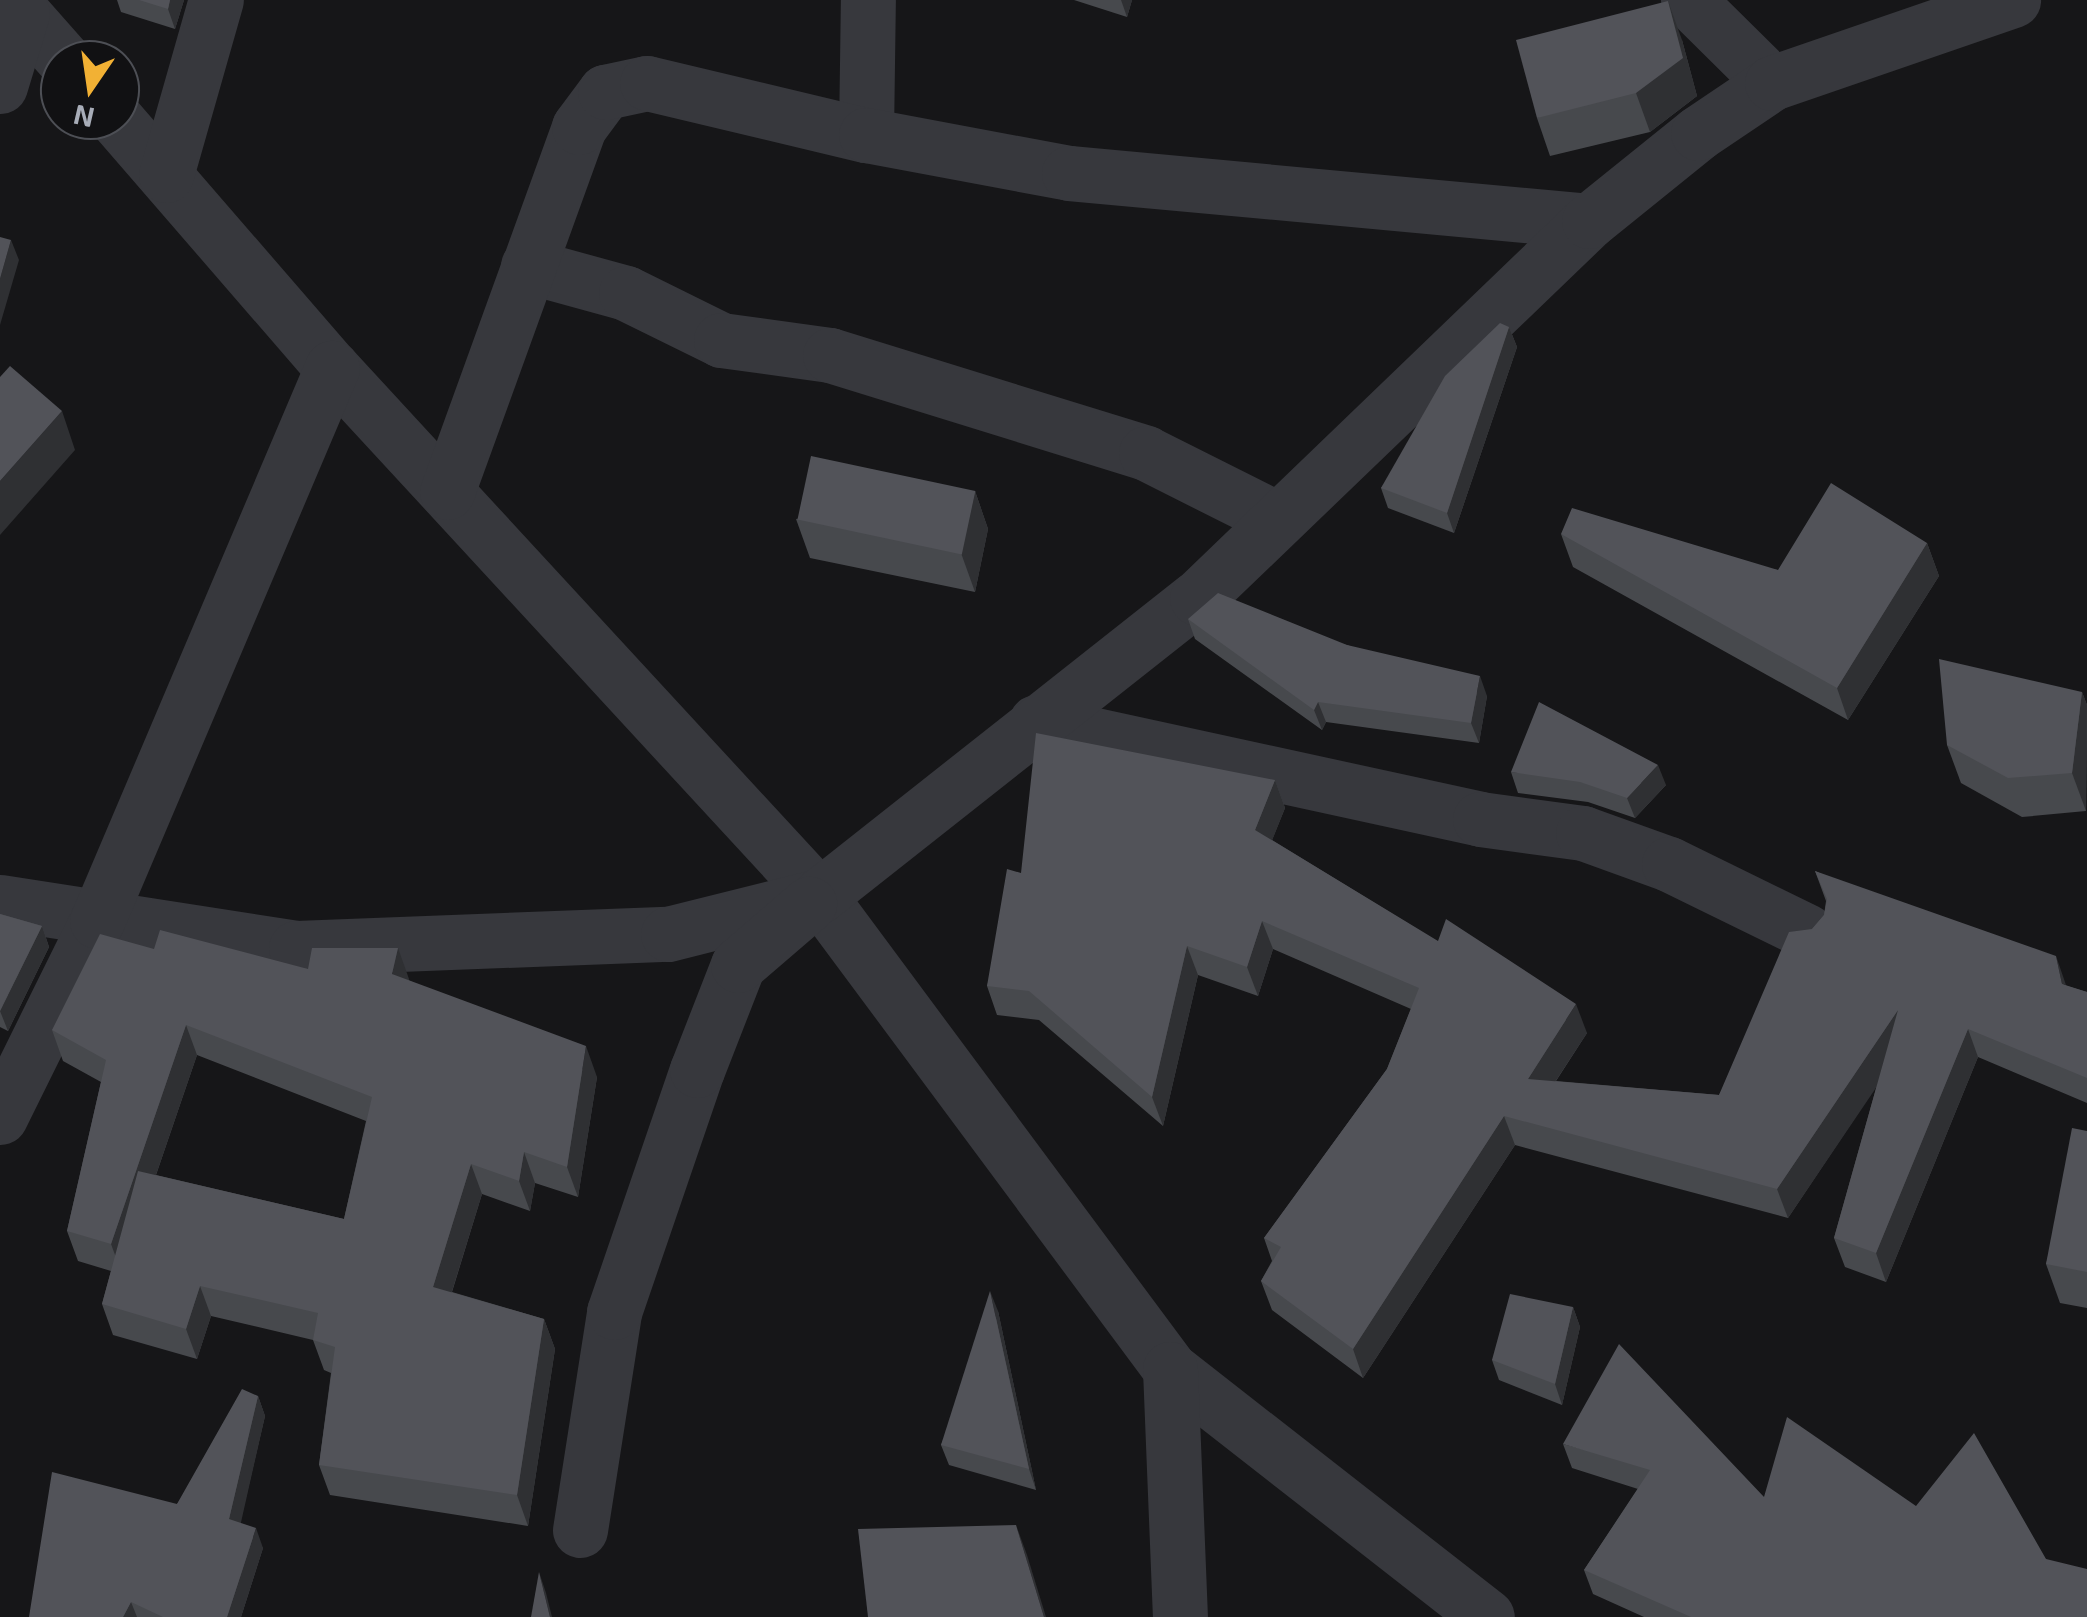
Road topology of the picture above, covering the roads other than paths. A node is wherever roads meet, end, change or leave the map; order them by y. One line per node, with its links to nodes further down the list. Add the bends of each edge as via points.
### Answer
1 (216, 0): 11 (street)
2 (868, 0): 9 (street)
3 (1688, 0): 7 (street)
4 (2013, 0): 7 (street)
5 (16, 7): 6 (street); 8 (street)
6 (46, 40)
7 (1772, 83): 12 (street)
8 (0, 86)
9 (866, 136): 12 (street, via 1069,172); 13 (street, via 647,84 605,92 579,126)
10 (134, 140): 11 (street)
11 (166, 176): 14 (street)
12 (1589, 221): 16 (street)
13 (528, 266): 15 (street); 16 (street, via 626,293 721,340 830,355 1146,454)
14 (332, 368): 15 (street); 20 (street)
15 (447, 492): 18 (street)
16 (1277, 518): 17 (street, via 1197,598)
17 (1036, 722): 18 (street); 21 (street, via 1480,819 1583,833 1669,864)
18 (818, 896): 20 (street, via 668,934 482,945 296,948); 23 (street); 24 (street, via 738,965 697,1070 614,1312)
19 (0, 902): 20 (street)
20 (98, 921): 22 (street)
21 (1806, 930)
22 (0, 1118)
23 (1170, 1368): 25 (street); 26 (street)
24 (580, 1530)
25 (1180, 1617)
26 (1487, 1617)

